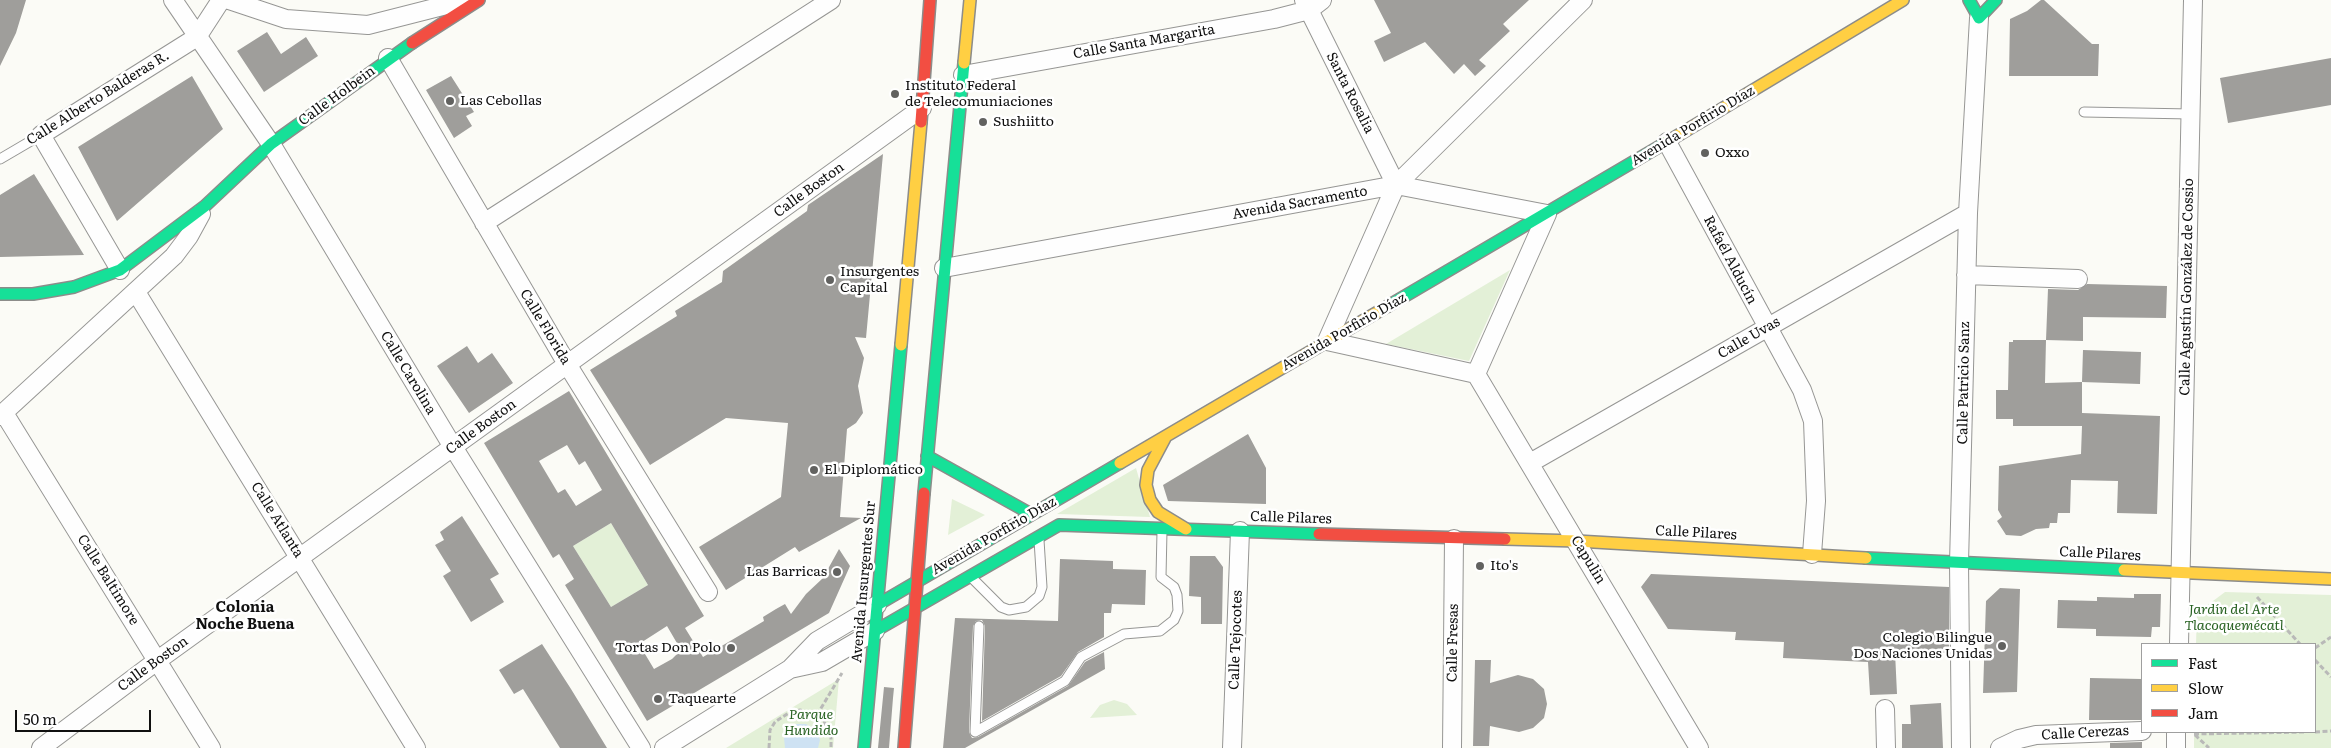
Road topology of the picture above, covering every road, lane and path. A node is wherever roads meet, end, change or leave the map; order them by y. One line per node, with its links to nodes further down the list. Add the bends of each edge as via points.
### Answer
1 (174, 0): 16 (street, Calle Carolina)
2 (221, 0): 16 (street)
3 (230, 0): 4 (street, via 286,19 368,25)
4 (466, 0)
5 (479, 0): 17 (street, Calle Holbein)
6 (831, 0): 30 (street)
7 (930, 0): 19 (street, Avenida Insurgentes Sur)
8 (970, 0): 18 (street)
9 (1584, 0): 26 (street)
10 (1903, 0): 23 (street, Avenida Porfirio Díaz)
11 (1969, 0): 15 (street)
12 (1996, 0): 15 (street)
13 (2193, 0): 21 (street, Calle Agustín González de Cossio)
14 (1312, 3): 18 (street, Calle Santa Margarita, via 1274,19); 26 (street, Santa Rosalia)
15 (1979, 18): 28 (street, Calle Patricio Sanz)
16 (196, 37): 22 (street, Calle Alberto Balderas R.); 24 (street, Calle Carolina)
17 (388, 58): 24 (street, Calle Holbein); 30 (street, Calle Florida)
18 (963, 75): 31 (street)
19 (922, 108): 39 (street, Calle Boston); 63 (street, Avenida Insurgentes Sur)
20 (2084, 112): 21 (lane)
21 (2191, 114): 57 (street, Calle Agustín González de Cossio)
22 (41, 135): 25 (lane, Calle Alberto Balderas R.); 32 (street)
23 (1667, 142): 29 (street, Avenida Porfirio Díaz); 37 (street, Rafaél Alducín)
24 (271, 144): 27 (street, Calle Holbein); 43 (street, Calle Carolina)
25 (0, 159)
26 (1396, 185): 29 (street); 31 (street, Avenida Sacramento); 38 (street)
27 (205, 206): 32 (street, Calle Holbein); 35 (street, Calle Holbein, via 174,256)
28 (1968, 213): 33 (street, Calle Patricio Sanz); 37 (street, Calle Uvas)
29 (1547, 214): 38 (street, Avenida Porfirio Díaz); 40 (street)
30 (484, 223): 39 (street, Calle Florida)
31 (944, 268): 44 (street)
32 (120, 270): 36 (street, Calle Holbein, via 74,287 33,294)
33 (1966, 275): 34 (street); 56 (street, Calle Patricio Sanz)
34 (2078, 279)
35 (136, 292): 41 (street, Calle Holbein); 55 (street, Calle Atlanta)
36 (0, 294)
37 (1767, 328): 45 (street, Calle Uvas); 54 (street, Rafaél Alducín, via 1802,390 1813,421 1816,501)
38 (1327, 340): 40 (street); 42 (street, Avenida Porfirio Díaz)
39 (568, 364): 43 (street, Calle Boston); 62 (street, Calle Florida)
40 (1476, 374): 45 (street, Capulin)
41 (2, 414): 71 (street, Calle Baltimore)
42 (1165, 438): 46 (street, Avenida Porfirio Díaz); 49 (street, via 1148,470 1146,485 1158,512)
43 (453, 447): 55 (street, Calle Boston); 86 (street, Calle Carolina)
44 (927, 456): 46 (street); 61 (street)
45 (1530, 464): 53 (street, Capulin)
46 (1031, 514): 61 (street, Avenida Porfirio Díaz)
47 (1058, 524): 48 (street, Calle Pilares); 51 (street, Avenida Porfirio Díaz)
48 (1162, 528): 49 (street, Calle Pilares); 65 (lane, via 1161,577 1174,587 1177,595 1178,612 1174,620 1160,631 1124,634 1081,657 1065,681 975,732)
49 (1188, 530): 50 (street, Calle Pilares)
50 (1240, 531): 52 (street, Calle Pilares); 92 (street, Calle Tejocotes)
51 (1039, 535): 58 (street, Avenida Porfirio Díaz); 58 (lane, via 1042,587 1039,596 1026,607 1018,610 1001,607)
52 (1454, 539): 53 (street, Calle Pilares); 93 (street, Calle Fresas)
53 (1577, 541): 54 (street, Calle Pilares); 94 (street, Capulin)
54 (1812, 554): 56 (street, Calle Pilares)
55 (300, 557): 71 (street, Calle Boston); 85 (street, Calle Atlanta)
56 (1959, 563): 57 (street, Calle Pilares); 96 (street, Calle Patricio Sanz)
57 (2181, 573): 59 (street, Calle Pilares); 68 (street, Calle Agustín González de Cossio)
58 (970, 575): 64 (street, Avenida Porfirio Díaz)
59 (2237, 575): 60 (street, Calle Pilares); 69 (path)
60 (2331, 579)
61 (919, 580): 63 (street, Avenida Porfirio Díaz); 64 (street)
62 (708, 592)
63 (878, 605): 66 (street, Avenida Insurgentes Sur); 73 (street, Avenida Porfirio Díaz, via 817,641)
64 (917, 606): 66 (street, Avenida Porfirio Díaz); 91 (street)
65 (979, 626)
66 (876, 631): 73 (street, Avenida Porfirio Díaz, via 822,662); 90 (street, Avenida Insurgentes Sur)
67 (2331, 636): 70 (path)
68 (2179, 643)
69 (2299, 643)
70 (2316, 647)
71 (158, 660): 83 (street, Calle Boston); 84 (street, Calle Baltimore)
72 (2316, 661): 75 (path)
73 (790, 669): 87 (street, Avenida Porfirio Díaz)
74 (842, 673): 77 (path)
75 (2331, 677)
76 (1885, 709): 95 (street)
77 (817, 715): 88 (path, via 800,710 782,716 770,730); 89 (path, via 829,729)
78 (2141, 731): 97 (street, Calle Cerezas, via 2036,735)
79 (2331, 731): 80 (path)
80 (2316, 732)
81 (2176, 733): 98 (street)
82 (2196, 733): 99 (path)
83 (41, 748)
84 (211, 748)
85 (416, 748)
86 (641, 748)
87 (664, 748)
88 (769, 748)
89 (831, 748)
90 (864, 748)
91 (904, 748)
92 (1232, 748)
93 (1452, 748)
94 (1699, 748)
95 (1886, 748)
96 (1961, 748)
97 (2000, 748)
98 (2176, 748)
99 (2210, 748)

